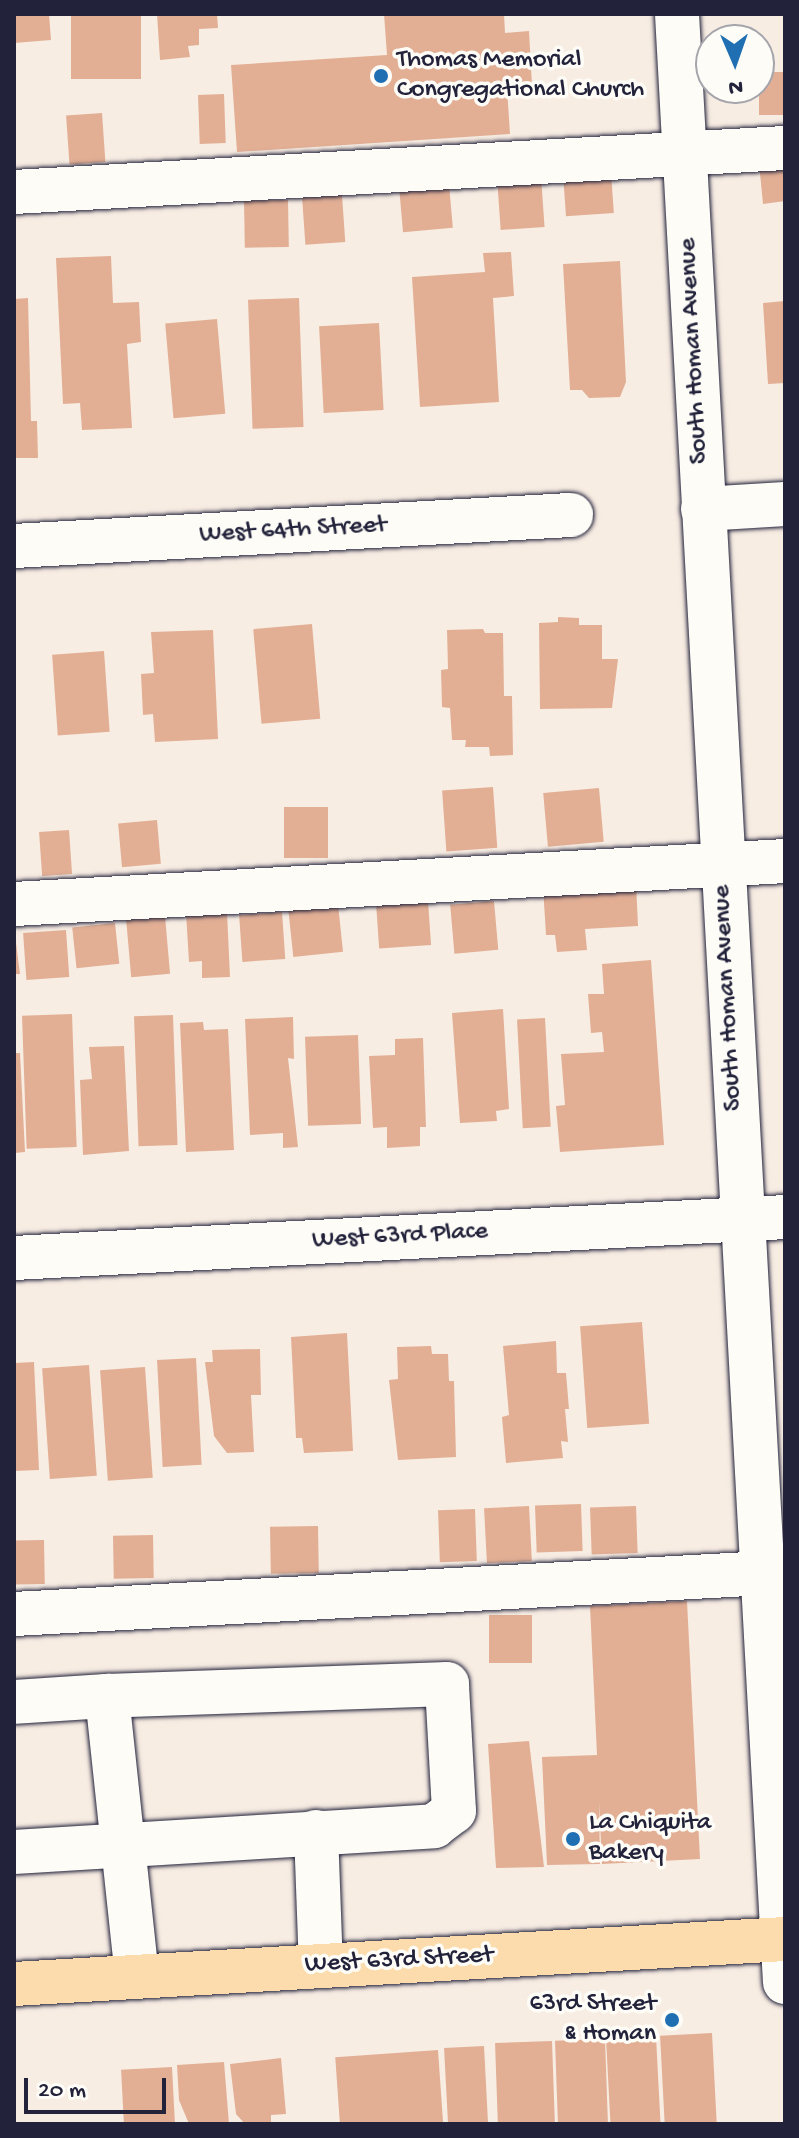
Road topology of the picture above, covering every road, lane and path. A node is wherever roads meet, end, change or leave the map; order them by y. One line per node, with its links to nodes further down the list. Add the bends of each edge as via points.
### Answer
1 (677, 14): 3 (street, South Homan Avenue)
2 (785, 148): 3 (street)
3 (684, 154): 4 (street); 6 (street, South Homan Avenue)
4 (14, 192)
5 (785, 504): 6 (street)
6 (703, 509): 10 (street, South Homan Avenue)
7 (571, 515): 8 (street, West 64th Street)
8 (14, 546)
9 (785, 861): 10 (street)
10 (722, 864): 11 (street); 13 (street, South Homan Avenue)
11 (14, 904)
12 (785, 1217): 13 (street, West 63rd Place)
13 (742, 1219): 14 (street, West 63rd Place); 15 (street, South Homan Avenue)
14 (14, 1258)
15 (773, 1573): 16 (street); 22 (street, South Homan Avenue)
16 (14, 1614)
17 (107, 1696): 18 (street); 19 (street, via 447,1684 454,1811 434,1826); 20 (street)
18 (14, 1702)
19 (316, 1832): 20 (street); 23 (street)
20 (122, 1843): 21 (street); 24 (street)
21 (14, 1852)
22 (784, 1939): 23 (main road, West 63rd Street); 25 (street, South Homan Avenue)
23 (321, 1966): 24 (main road, West 63rd Street)
24 (137, 1976): 26 (main road, West 63rd Street)
25 (785, 1982)
26 (14, 1984)

